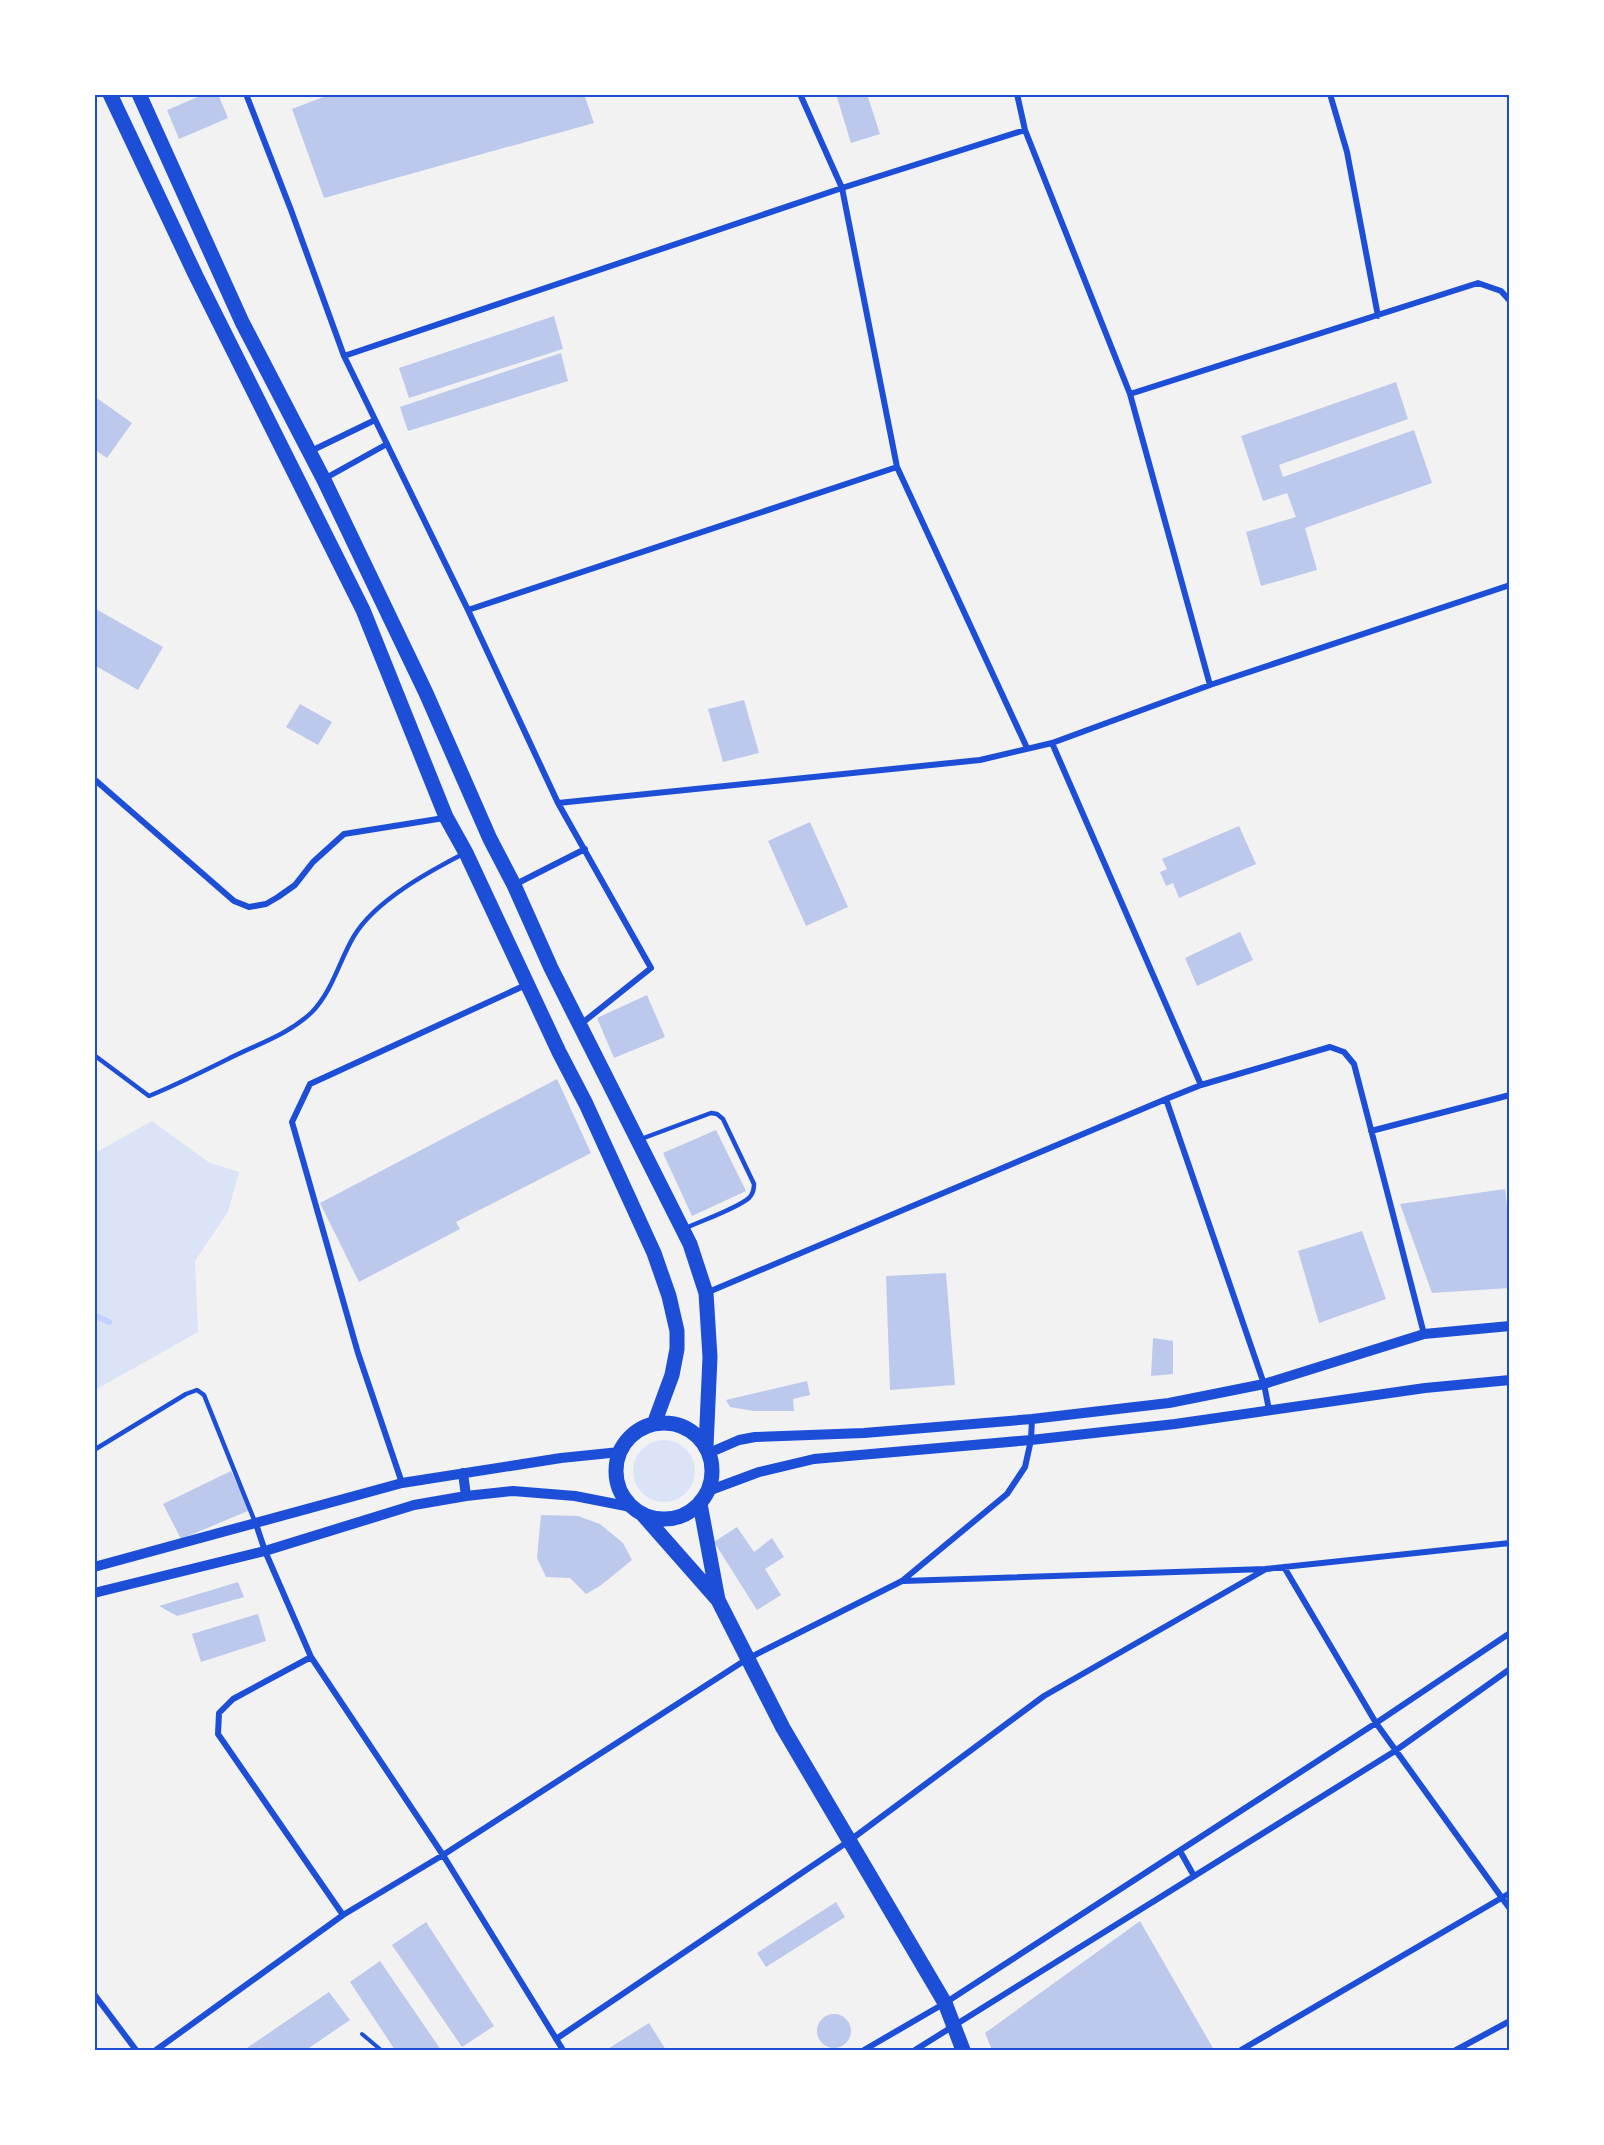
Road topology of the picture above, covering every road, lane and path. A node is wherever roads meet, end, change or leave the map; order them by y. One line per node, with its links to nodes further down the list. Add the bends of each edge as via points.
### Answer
1 (110, 94): 25 (main road, via 201,287 363,610)
2 (139, 94): 15 (main road, via 242,322)
3 (246, 94): 11 (street)
4 (800, 94): 8 (street)
5 (1017, 94): 7 (street)
6 (1330, 94): 10 (street, via 1347,152)
7 (1025, 130): 8 (street); 12 (street)
8 (842, 188): 11 (street); 16 (street)
9 (1509, 301): 10 (street, via 1501,291 1478,283)
10 (1378, 316): 12 (street)
11 (344, 356): 13 (street)
12 (1130, 394): 20 (street)
13 (375, 420): 14 (street); 15 (street)
14 (387, 444): 17 (street); 19 (street)
15 (310, 452): 17 (main road)
16 (897, 467): 19 (street); 22 (street)
17 (324, 480): 28 (main road)
18 (1509, 585): 20 (street)
19 (468, 610): 24 (street)
20 (1210, 685): 21 (street)
21 (1052, 743): 22 (street); 32 (street)
22 (1028, 748): 24 (street, via 980,760)
23 (94, 779): 25 (street, via 234,902 249,906 266,904 295,885 344,834)
24 (558, 802): 26 (street)
25 (446, 818): 27 (main road)
26 (585, 849): 28 (street); 30 (street, via 651,968)
27 (466, 853): 29 (main road); 31 (lane, via 428,872 373,912 354,936 332,984 313,1011 287,1032 149,1096)
28 (514, 885): 30 (main road)
29 (528, 984): 45 (main road, via 644,1229 669,1296 677,1349); 51 (street, via 310,1084 292,1122 358,1353)
30 (580, 1024): 36 (main road)
31 (94, 1055)
32 (1200, 1085): 34 (street); 35 (street, via 1330,1047 1344,1052 1354,1064)
33 (1509, 1095): 35 (street)
34 (1166, 1099): 38 (street); 42 (street)
35 (1371, 1131): 40 (street)
36 (638, 1140): 37 (main road); 37 (lane, via 711,1113 723,1119 754,1191 737,1205)
37 (683, 1229): 38 (main road)
38 (706, 1293): 48 (main road, via 710,1357)
39 (1509, 1326): 40 (street)
40 (1424, 1334): 42 (street)
41 (1509, 1380): 43 (street)
42 (1264, 1384): 43 (street); 44 (street, via 1169,1403)
43 (1269, 1410): 46 (street)
44 (1032, 1419): 46 (street); 48 (street, via 864,1433 755,1437)
45 (654, 1424): 48 (main road, via 684,1427); 49 (main road, via 628,1439)
46 (1031, 1440): 53 (street, via 814,1459 759,1472); 61 (street, via 1025,1467 1008,1494)
47 (94, 1450): 55 (lane, via 197,1390 204,1395)
48 (707, 1450): 53 (main road, via 712,1472)
49 (620, 1452): 50 (street); 54 (main road, via 616,1482 622,1496)
50 (463, 1473): 51 (street); 52 (street)
51 (402, 1483): 55 (street)
52 (466, 1497): 54 (street, via 513,1491 574,1496); 57 (street, via 414,1505)
53 (704, 1497): 54 (main road, via 688,1514 674,1519 659,1520); 63 (main road)
54 (638, 1512): 63 (main road)
55 (256, 1524): 57 (street); 58 (street)
56 (1509, 1543): 59 (street)
57 (265, 1551): 62 (street); 65 (street)
58 (94, 1567)
59 (1284, 1567): 60 (street); 68 (street)
60 (1266, 1569): 61 (street); 70 (street, via 1044,1696)
61 (902, 1581): 66 (street)
62 (94, 1593)
63 (718, 1600): 66 (main road)
64 (1509, 1634): 68 (street)
65 (311, 1657): 72 (street); 77 (street, via 233,1699 219,1713 218,1734)
66 (747, 1659): 70 (main road); 72 (street)
67 (1509, 1669): 69 (street)
68 (1376, 1723): 69 (street); 71 (street)
69 (1395, 1751): 73 (street); 75 (street)
70 (849, 1841): 79 (main road); 83 (street)
71 (1180, 1851): 73 (street); 79 (street)
72 (443, 1855): 77 (street); 83 (street)
73 (1194, 1876): 81 (street)
74 (1509, 1893): 75 (street)
75 (1501, 1898): 76 (street); 91 (street)
76 (1509, 1909)
77 (343, 1915): 85 (street)
78 (94, 1994): 84 (street)
79 (945, 2003): 81 (main road); 88 (street)
80 (1509, 2021): 92 (street)
81 (955, 2025): 89 (street); 90 (main road)
82 (362, 2034): 86 (path)
83 (556, 2039): 87 (street)
84 (136, 2050)
85 (156, 2050)
86 (381, 2050)
87 (562, 2050)
88 (864, 2050)
89 (915, 2050)
90 (963, 2050)
91 (1241, 2050)
92 (1456, 2050)

